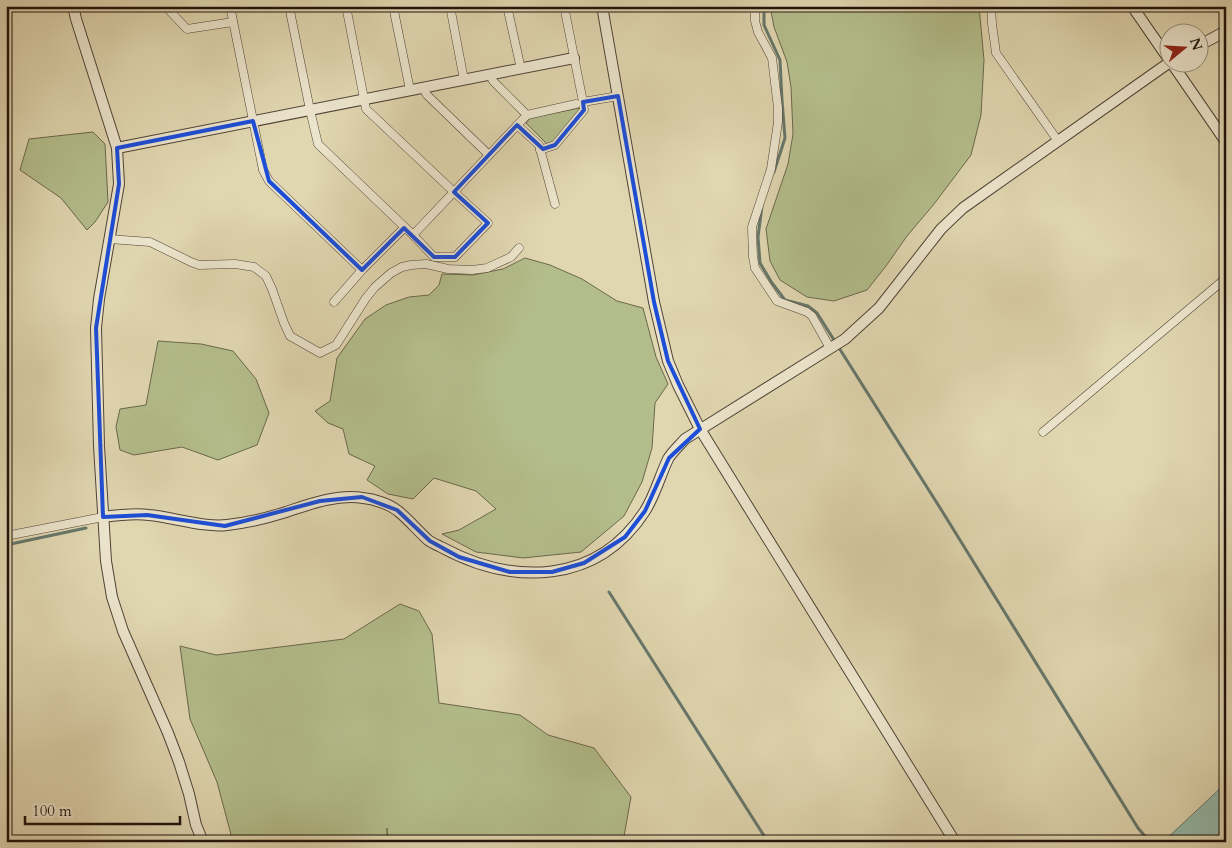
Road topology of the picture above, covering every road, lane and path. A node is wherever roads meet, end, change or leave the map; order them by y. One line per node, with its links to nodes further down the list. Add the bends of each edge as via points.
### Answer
1 (73, 6): 35 (street)
2 (165, 6): 14 (street, via 187,29)
3 (230, 6): 14 (street)
4 (288, 6): 29 (street)
5 (346, 6): 27 (street)
6 (393, 6): 25 (street)
7 (450, 6): 23 (street)
8 (507, 6): 19 (street)
9 (564, 6): 18 (street)
10 (602, 6): 26 (street)
11 (755, 6): 47 (street, via 755,21 772,58 778,122 771,169 752,227 755,268 778,301 812,316)
12 (991, 6): 33 (street, via 996,53)
13 (1132, 6): 17 (street)
14 (233, 22): 31 (street)
15 (1226, 31): 16 (street)
16 (1210, 40)
17 (1160, 47)
18 (574, 58): 19 (street); 28 (street)
19 (520, 69): 22 (street)
20 (1160, 69): 33 (street)
21 (1177, 72): 34 (street)
22 (490, 75): 23 (street); 30 (street)
23 (464, 80): 24 (street)
24 (423, 88): 25 (street); 37 (street)
25 (410, 90): 27 (street)
26 (618, 96): 28 (street); 48 (street, via 654,302 668,362)
27 (365, 99): 29 (street); 38 (street, via 366,109)
28 (580, 103): 30 (street); 36 (street, via 584,110 555,146)
29 (310, 110): 31 (street); 40 (street, via 318,144)
30 (527, 115): 32 (street)
31 (253, 121): 35 (street); 44 (street, via 263,170 269,181)
32 (517, 125): 36 (street); 37 (street)
33 (1058, 141): 47 (street, via 963,208 940,229 879,308)
34 (1226, 142)
35 (117, 148): 42 (street, via 119,184)
36 (540, 150): 39 (street)
37 (489, 155): 38 (street)
38 (454, 192): 41 (street); 41 (street, via 488,223 455,257 434,258)
39 (556, 204)
40 (404, 228): 41 (street); 44 (street)
41 (413, 235)
42 (109, 239): 43 (street, via 150,242 199,265 254,267 266,276 290,336 320,353 336,345 375,287 402,267 426,264 472,270 487,268 511,257); 50 (street, via 96,328)
43 (519, 248)
44 (362, 270): 46 (street)
45 (1226, 278): 49 (street)
46 (334, 302)
47 (834, 346): 48 (street)
48 (700, 429): 50 (street, via 685,439 669,458 645,511 625,537 584,563 552,572 510,572 459,557 430,541 397,510 362,498 320,501 225,526 147,514); 53 (street)
49 (1043, 432)
50 (103, 517): 51 (street); 52 (street, via 112,597 123,631 180,762)
51 (6, 536)
52 (203, 842)
53 (955, 842)

